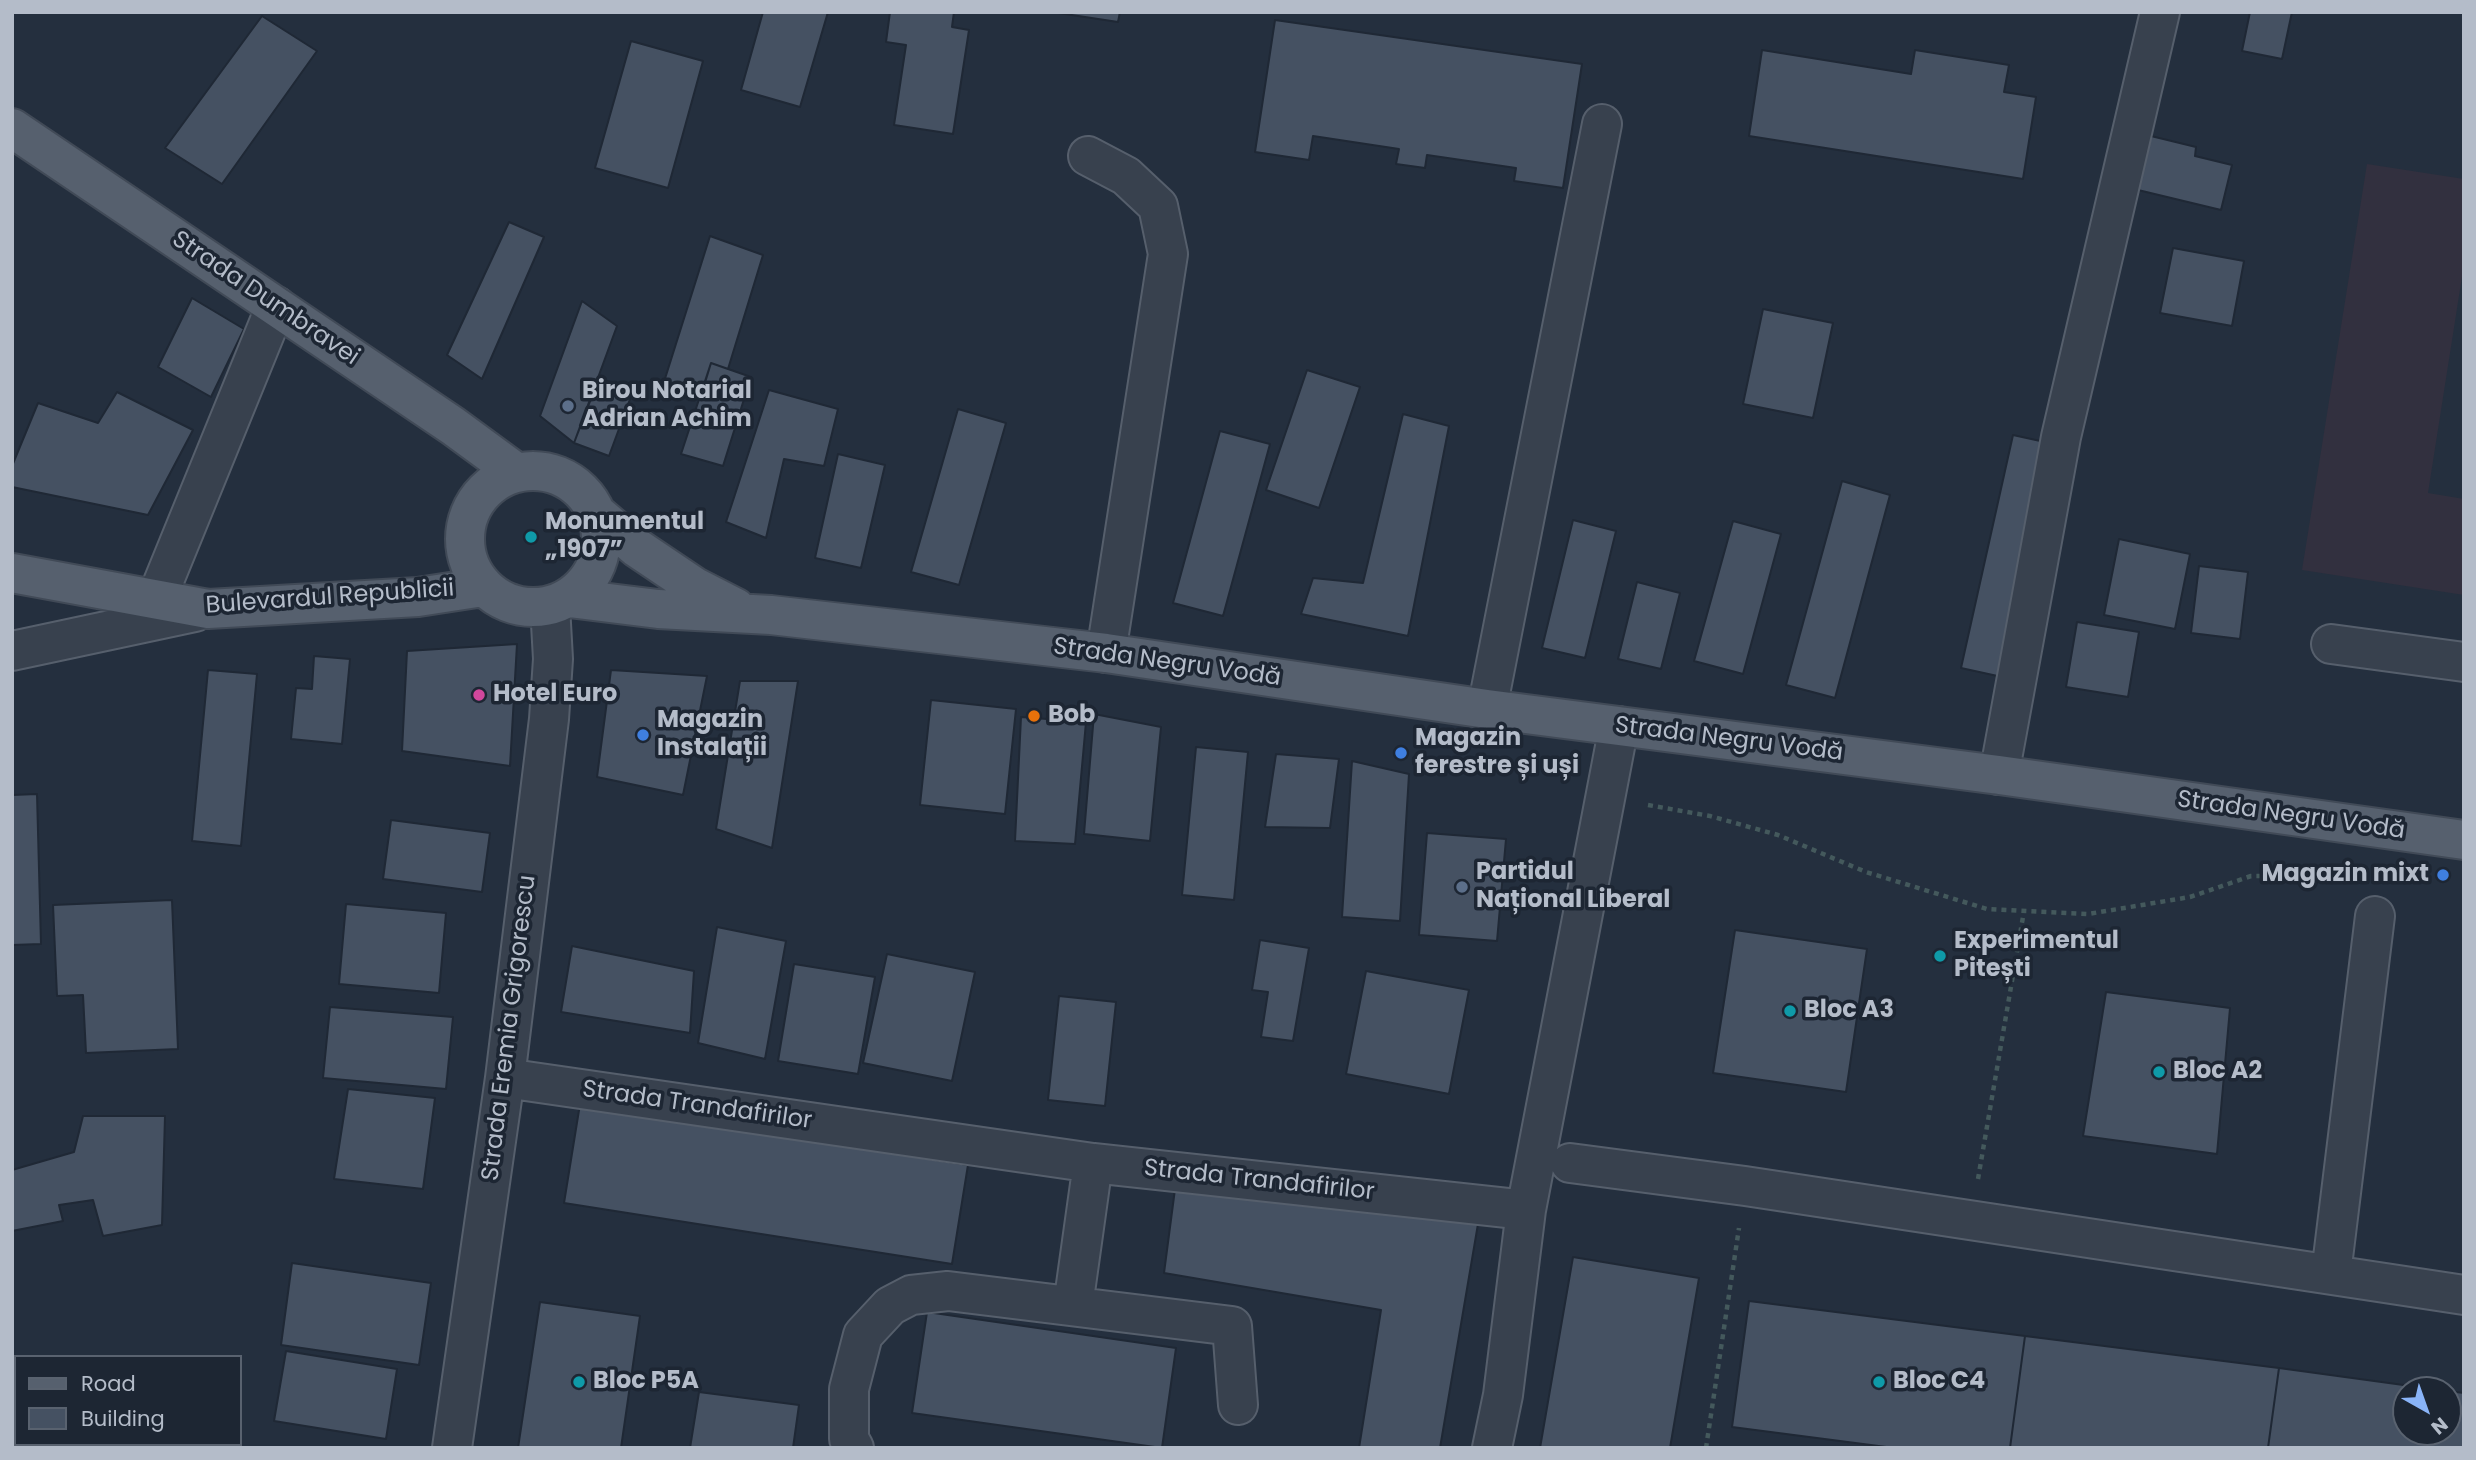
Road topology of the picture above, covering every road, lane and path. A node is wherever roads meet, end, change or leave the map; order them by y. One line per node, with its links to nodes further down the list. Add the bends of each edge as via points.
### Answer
1 (2160, 12): 20 (street, via 2061,437)
2 (1602, 124): 18 (street)
3 (12, 128): 5 (main road, Strada Dumbravei)
4 (1088, 156): 16 (street, via 1126,176 1158,206 1168,254)
5 (276, 306): 6 (main road, Strada Dumbravei); 10 (street)
6 (517, 473): 7 (main road, via 546,472 573,483); 9 (main road, via 495,482 478,499 467,521 464,544 470,567)
7 (597, 514): 11 (main road, via 601,552 595,570 584,586); 13 (main road, Strada Negru Vodă, via 646,555)
8 (12, 573): 10 (main road, Bulevardul Republicii)
9 (483, 587): 11 (main road, via 498,598 532,609); 12 (main road, Bulevardul Republicii, via 418,597)
10 (156, 600): 12 (main road, Bulevardul Republicii)
11 (560, 602): 13 (main road, Strada Negru Vodă); 26 (street, Strada Eremia Grigorescu)
12 (208, 610): 15 (street)
13 (744, 613): 16 (main road, Strada Negru Vodă)
14 (2332, 644): 17 (street)
15 (12, 651)
16 (1105, 653): 18 (main road, Strada Negru Vodă)
17 (2464, 662)
18 (1487, 709): 19 (main road, Strada Negru Vodă)
19 (1619, 726): 20 (main road, Strada Negru Vodă); 21 (street)
20 (1999, 775): 22 (main road, Strada Negru Vodă)
21 (1605, 797): 24 (path, via 1710,816 1778,835 1866,872 1987,909); 30 (street)
22 (2464, 840)
23 (2368, 876): 24 (path, via 2251,876 2190,897 2101,912)
24 (2024, 911): 31 (path)
25 (2375, 916): 32 (street)
26 (505, 1078): 27 (street, Strada Trandafirilor); 36 (street, Strada Eremia Grigorescu)
27 (1093, 1163): 30 (street, Strada Trandafirilor); 34 (street)
28 (1570, 1163): 29 (street)
29 (1745, 1185): 31 (street); 39 (path)
30 (1526, 1210): 38 (street)
31 (1971, 1219): 32 (street)
32 (2330, 1274): 33 (street)
33 (2464, 1295)
34 (1073, 1306): 35 (street, via 1232,1326); 37 (street, via 948,1291 911,1295 890,1306 863,1335 859,1349 849,1389 849,1440)
35 (1238, 1405)
36 (452, 1448)
37 (854, 1448)
38 (1492, 1448)
39 (1706, 1448)

